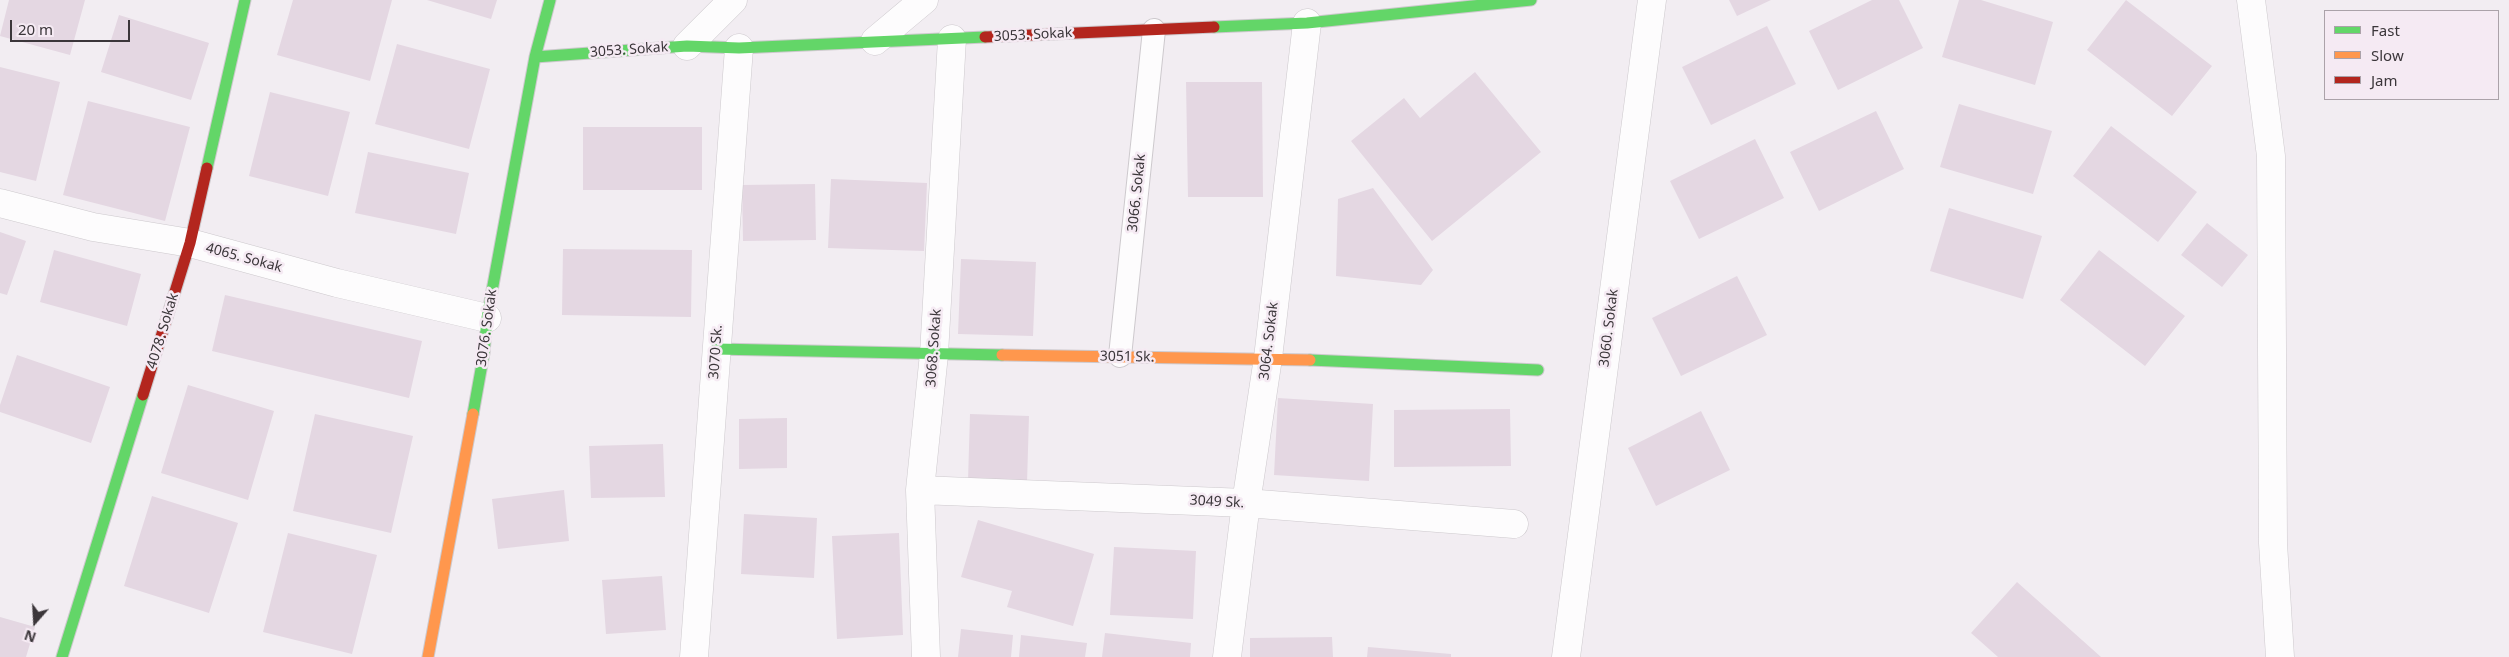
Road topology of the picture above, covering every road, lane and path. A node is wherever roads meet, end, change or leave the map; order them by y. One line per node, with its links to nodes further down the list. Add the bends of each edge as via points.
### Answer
1 (245, 0): 16 (street, 4078. Sokak)
2 (550, 0): 14 (street, 3076. Sokak)
3 (733, 0): 12 (street)
4 (924, 0): 11 (street)
5 (1531, 0): 8 (street, 3053. Sokak)
6 (1652, 0): 31 (street, 3060. Sokak)
7 (2252, 0): 32 (street, via 2271,156 2273,543)
8 (1307, 24): 9 (street, 3053. Sokak); 21 (street, 3064. Sokak)
9 (1154, 30): 10 (street, 3053. Sokak); 20 (lane, 3066. Sokak)
10 (952, 39): 11 (street, 3053. Sokak); 19 (street, 3068. Sokak)
11 (875, 41): 13 (street, 3053. Sokak)
12 (687, 46): 13 (street, 3053. Sokak); 14 (street, 3053. Sokak)
13 (739, 48): 18 (street, 3070 Sk.)
14 (535, 57): 17 (street, 3076. Sokak)
15 (0, 204): 16 (street, 4065. Sokak, via 94,227)
16 (190, 243): 17 (street, 4065. Sokak, via 336,283); 26 (street, 4078. Sokak)
17 (487, 318): 27 (street, 3076. Sokak, via 484,353)
18 (716, 349): 19 (street, 3051 Sk.); 28 (street, 3070 Sk.)
19 (934, 354): 20 (street, 3051 Sk.); 23 (street, 3068. Sokak)
20 (1120, 356): 21 (street, 3051 Sk.)
21 (1268, 358): 22 (street, 3051 Sk.); 24 (street, 3064. Sokak)
22 (1538, 370)
23 (920, 490): 24 (street, 3049 Sk.); 29 (street, 3068. Sokak)
24 (1246, 503): 25 (street, 3049 Sk.); 30 (street, 3064. Sokak)
25 (1514, 524)
26 (62, 657)
27 (428, 657)
28 (694, 657)
29 (926, 657)
30 (1227, 657)
31 (1566, 657)
32 (2280, 657)

